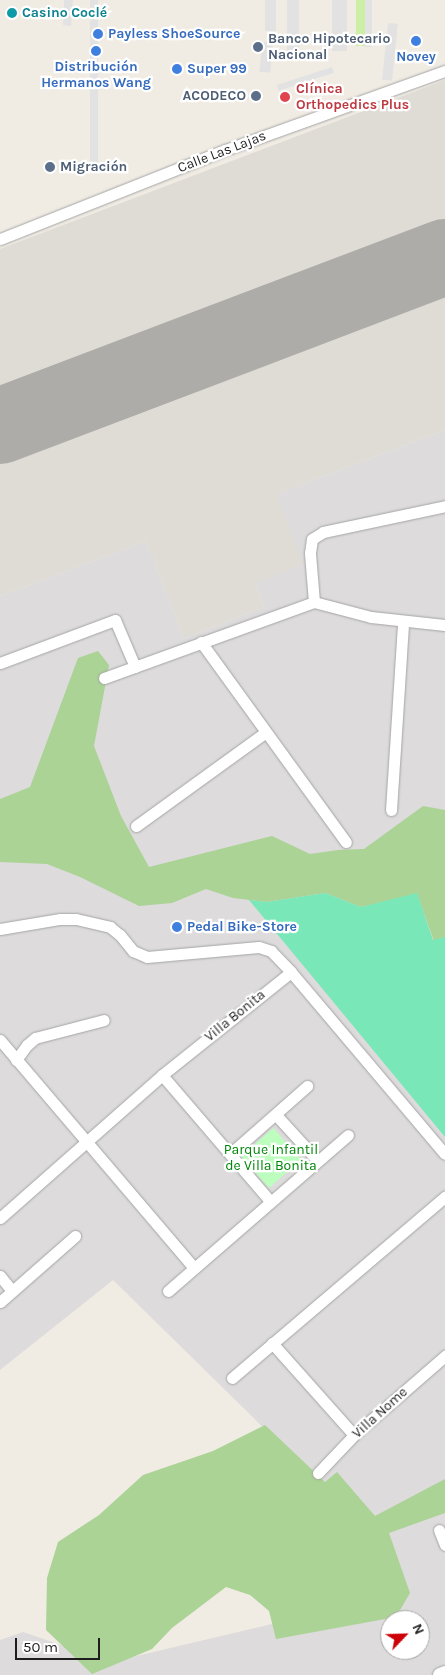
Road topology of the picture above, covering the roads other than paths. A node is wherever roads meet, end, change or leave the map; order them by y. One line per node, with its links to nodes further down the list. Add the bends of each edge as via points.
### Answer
1 (445, 71): 2 (street, Calle Las Lajas, via 225,150)
2 (0, 238)
3 (445, 506): 4 (street, via 323,532 312,539)
4 (314, 602): 5 (street); 7 (street)
5 (403, 622): 6 (street); 12 (street)
6 (445, 625)
7 (201, 642): 9 (street); 11 (street)
8 (0, 663): 9 (street, via 115,620)
9 (136, 667): 10 (street)
10 (104, 678)
11 (266, 732): 13 (street); 14 (street)
12 (391, 810)
13 (136, 826)
14 (346, 842)
15 (0, 929): 16 (street, via 76,919 110,927 133,951 147,957 259,947 271,951)
16 (291, 972): 20 (street, Villa Bonita); 26 (street)
17 (104, 1020): 19 (street, via 35,1038)
18 (0, 1040): 19 (street)
19 (16, 1060): 24 (street)
20 (162, 1075): 24 (street, Villa Bonita); 25 (street)
21 (307, 1086): 22 (street)
22 (276, 1115): 25 (street); 27 (street)
23 (348, 1135): 27 (street)
24 (86, 1140): 30 (street, Villa Bonita); 32 (street)
25 (230, 1154): 29 (street)
26 (445, 1154)
27 (318, 1161): 29 (street)
28 (445, 1196): 37 (street)
29 (270, 1201): 32 (street)
30 (0, 1218)
31 (75, 1236): 34 (street)
32 (193, 1267): 35 (street)
33 (0, 1276): 34 (street)
34 (12, 1291): 36 (street)
35 (168, 1291)
36 (0, 1302)
37 (272, 1343): 39 (street); 40 (street)
38 (445, 1356): 40 (street, Villa Nome)
39 (232, 1378)
40 (354, 1436): 41 (street, Villa Nome)
41 (318, 1473)
42 (439, 1530): 43 (street)
43 (445, 1545)
44 (445, 1673): 45 (street)
45 (440, 1675)

